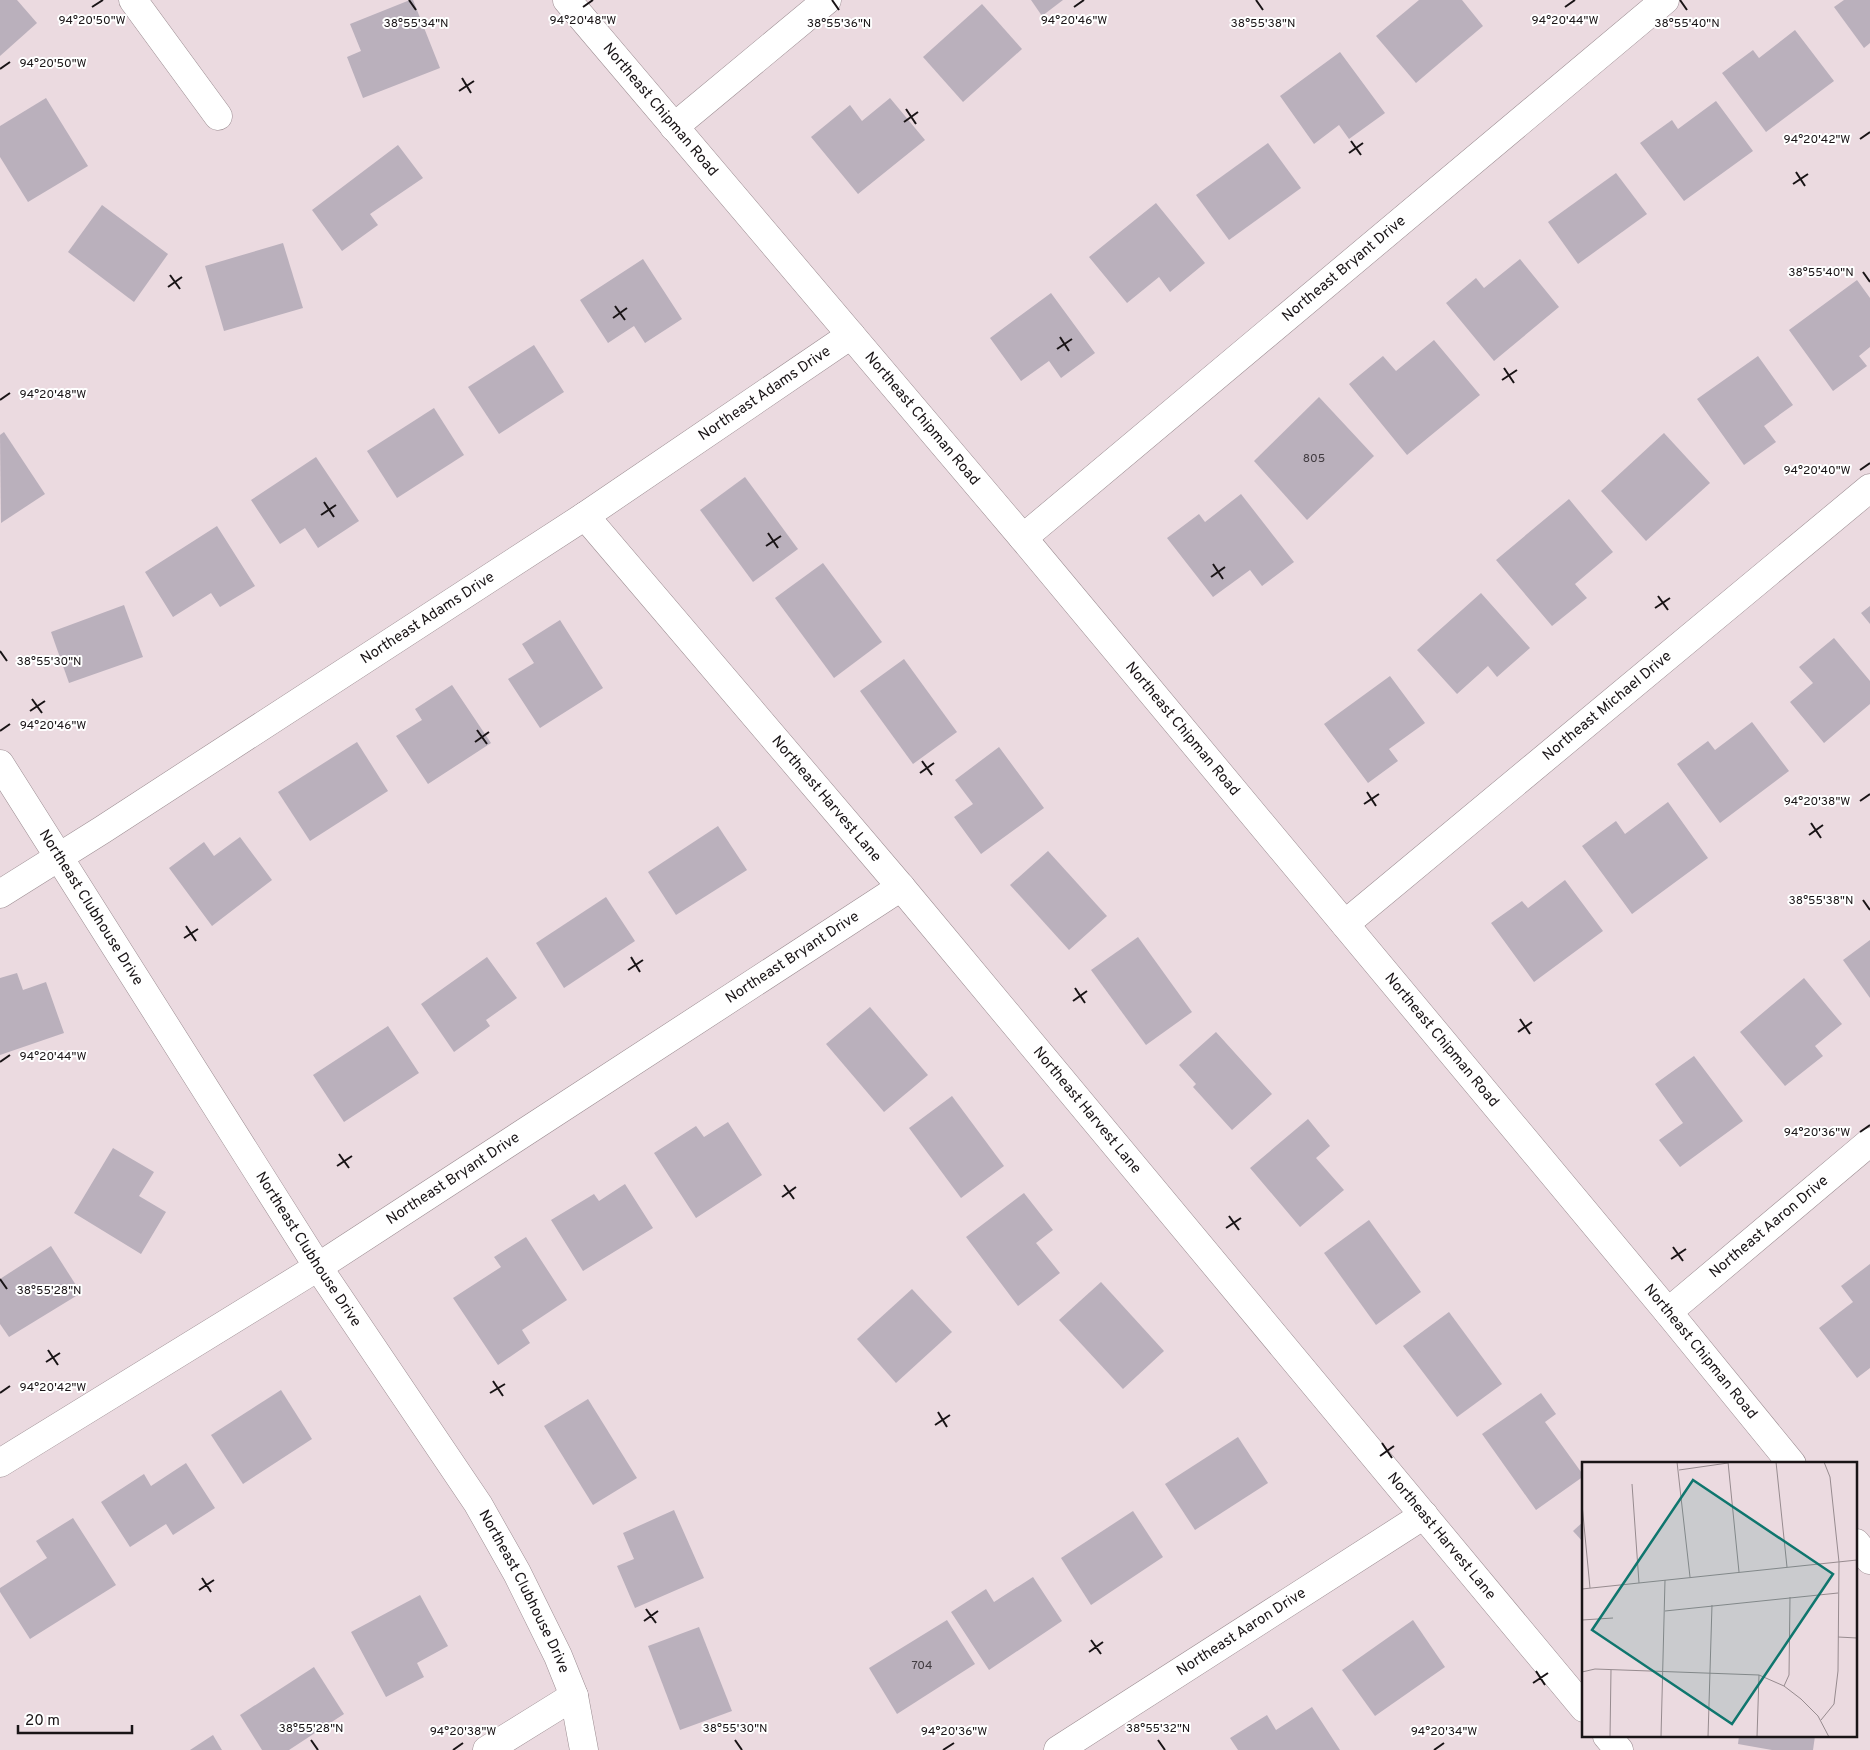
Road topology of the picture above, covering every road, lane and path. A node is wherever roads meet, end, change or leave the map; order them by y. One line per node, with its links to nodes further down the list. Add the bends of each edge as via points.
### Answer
1 (133, 0): 5 (street)
2 (567, 0): 6 (street, Northeast Chipman Road)
3 (827, 0): 6 (street)
4 (1664, 0): 10 (street, Northeast Bryant Drive)
5 (218, 116)
6 (674, 127): 7 (street, Northeast Chipman Road)
7 (850, 335): 9 (street, Northeast Adams Drive); 10 (street, Northeast Chipman Road)
8 (1870, 488): 15 (street, Northeast Michael Drive)
9 (585, 516): 12 (street, Northeast Adams Drive); 13 (street, Northeast Harvest Lane)
10 (1023, 538): 15 (street, Northeast Chipman Road)
11 (0, 764): 12 (street, Northeast Clubhouse Drive)
12 (60, 857): 14 (street, Northeast Adams Drive); 17 (street, Northeast Clubhouse Drive)
13 (901, 887): 17 (street, Northeast Bryant Drive); 21 (street, Northeast Harvest Lane)
14 (0, 894)
15 (1346, 924): 18 (street, Northeast Chipman Road)
16 (1870, 1142): 18 (street, Northeast Aaron Drive)
17 (318, 1266): 20 (street, Northeast Bryant Drive); 24 (street, Northeast Clubhouse Drive, via 478,1504 518,1573)
18 (1668, 1312): 19 (street, Northeast Chipman Road)
19 (1790, 1462)
20 (0, 1463)
21 (1424, 1515): 25 (street, Northeast Harvest Lane); 29 (street, Northeast Aaron Drive)
22 (1858, 1545): 23 (street)
23 (1870, 1560)
24 (574, 1696): 27 (street); 28 (street, Northeast Clubhouse Drive)
25 (1582, 1706)
26 (1609, 1738): 30 (street)
27 (487, 1750)
28 (584, 1750)
29 (1058, 1750)
30 (1619, 1750)

